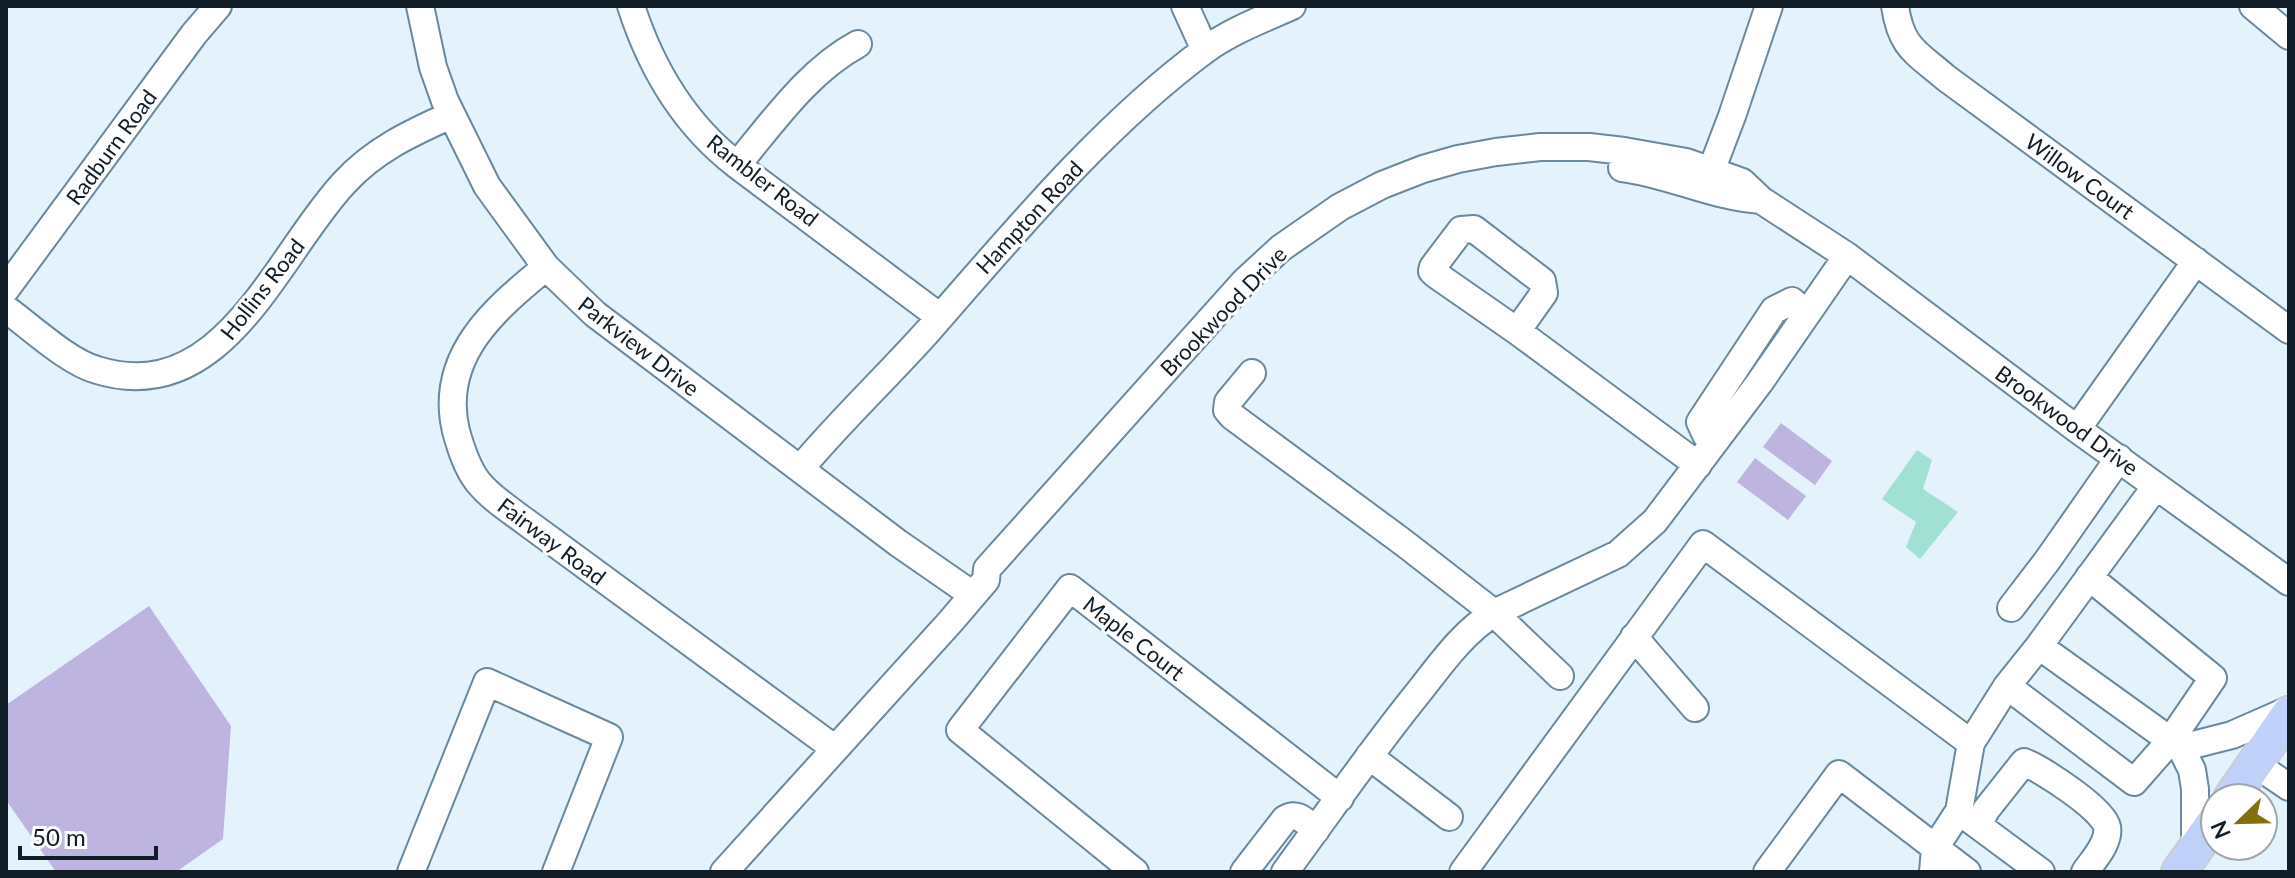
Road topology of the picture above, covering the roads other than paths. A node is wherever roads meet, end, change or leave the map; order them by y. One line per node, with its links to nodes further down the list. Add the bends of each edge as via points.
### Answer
1 (218, 6): 18 (street, Radburn Road)
2 (420, 6): 12 (street, Parkview Drive, via 433,67)
3 (631, 6): 13 (street, Rambler Road, via 661,79 709,141)
4 (1185, 6): 11 (street)
5 (1292, 6): 11 (street, Hampton Road)
6 (1769, 6): 14 (street)
7 (1895, 6): 16 (street, Willow Court, via 1905,42 1946,78)
8 (2253, 6): 9 (street)
9 (2289, 36)
10 (858, 44): 13 (street, via 828,63 800,91)
11 (1205, 50): 20 (street, Hampton Road, via 1099,141)
12 (451, 115): 17 (street, Parkview Drive, via 487,186); 19 (street, Hollins Road, via 369,158 327,202 237,325 204,354 176,369 139,377 94,370)
13 (737, 165): 20 (street, Rambler Road)
14 (1708, 180): 15 (street, Brookwood Drive, via 1742,182); 31 (street, Brookwood Drive, via 1686,162 1589,147 1540,147 1423,169 1340,207 1245,281 987,569)
15 (1847, 256): 24 (street, Brookwood Drive); 26 (street)
16 (2196, 261): 21 (street, Willow Court); 24 (street)
17 (546, 267): 27 (street, Parkview Drive, via 595,314); 42 (street, Fairway Road, via 484,323 457,373 454,423 478,482)
18 (6, 289)
19 (6, 309)
20 (940, 317): 27 (street, Hampton Road)
21 (2285, 317)
22 (1517, 331): 22 (street, via 1432,271 1461,230 1474,229 1542,281 1544,293); 26 (street)
23 (1252, 373): 33 (street, via 1228,402 1232,416)
24 (2077, 429): 25 (street, Brookwood Drive)
25 (2119, 458): 28 (street, Brookwood Drive); 32 (street)
26 (1698, 465): 33 (street, via 1655,521 1618,554)
27 (800, 469): 31 (street, Parkview Drive, via 898,543)
28 (2156, 486): 29 (street); 30 (street, Brookwood Drive)
29 (2089, 577): 35 (street); 41 (street, via 2213,678)
30 (2289, 582)
31 (979, 588): 42 (street, Brookwood Drive)
32 (2011, 608)
33 (1494, 613): 36 (street); 43 (street, via 1462,637)
34 (1634, 637): 38 (street); 40 (street, via 1703,544); 60 (street)
35 (2039, 646): 37 (street); 41 (street)
36 (1560, 676)
37 (2007, 686): 40 (street); 41 (street, via 2134,782)
38 (1695, 708)
39 (2286, 724): 41 (street); 44 (main road)
40 (1971, 743): 49 (street)
41 (2176, 744): 53 (street, via 2192,770 2195,789)
42 (834, 748): 57 (street, Brookwood Drive)
43 (1369, 756): 47 (street); 48 (street)
44 (2255, 764): 45 (main road); 46 (street)
45 (2242, 782)
46 (2289, 787)
47 (1340, 798): 50 (street); 54 (street, Maple Court, via 1070,588 960,730)
48 (1449, 817)
49 (1969, 818): 52 (street); 63 (street); 64 (street, via 1986,810 2024,762 2038,768 2100,813 2107,828 2105,841)
50 (1316, 830): 58 (street, via 1291,815); 59 (street)
51 (2199, 844): 53 (main road)
52 (1934, 860): 61 (street, via 1839,774); 62 (street)
53 (2187, 861)
54 (1127, 866)
55 (411, 872): 56 (street, via 487,682 609,737)
56 (556, 872)
57 (724, 872)
58 (1244, 872)
59 (1285, 872)
60 (1463, 872)
61 (1767, 872)
62 (1967, 872)
63 (2041, 872)
64 (2085, 872)

